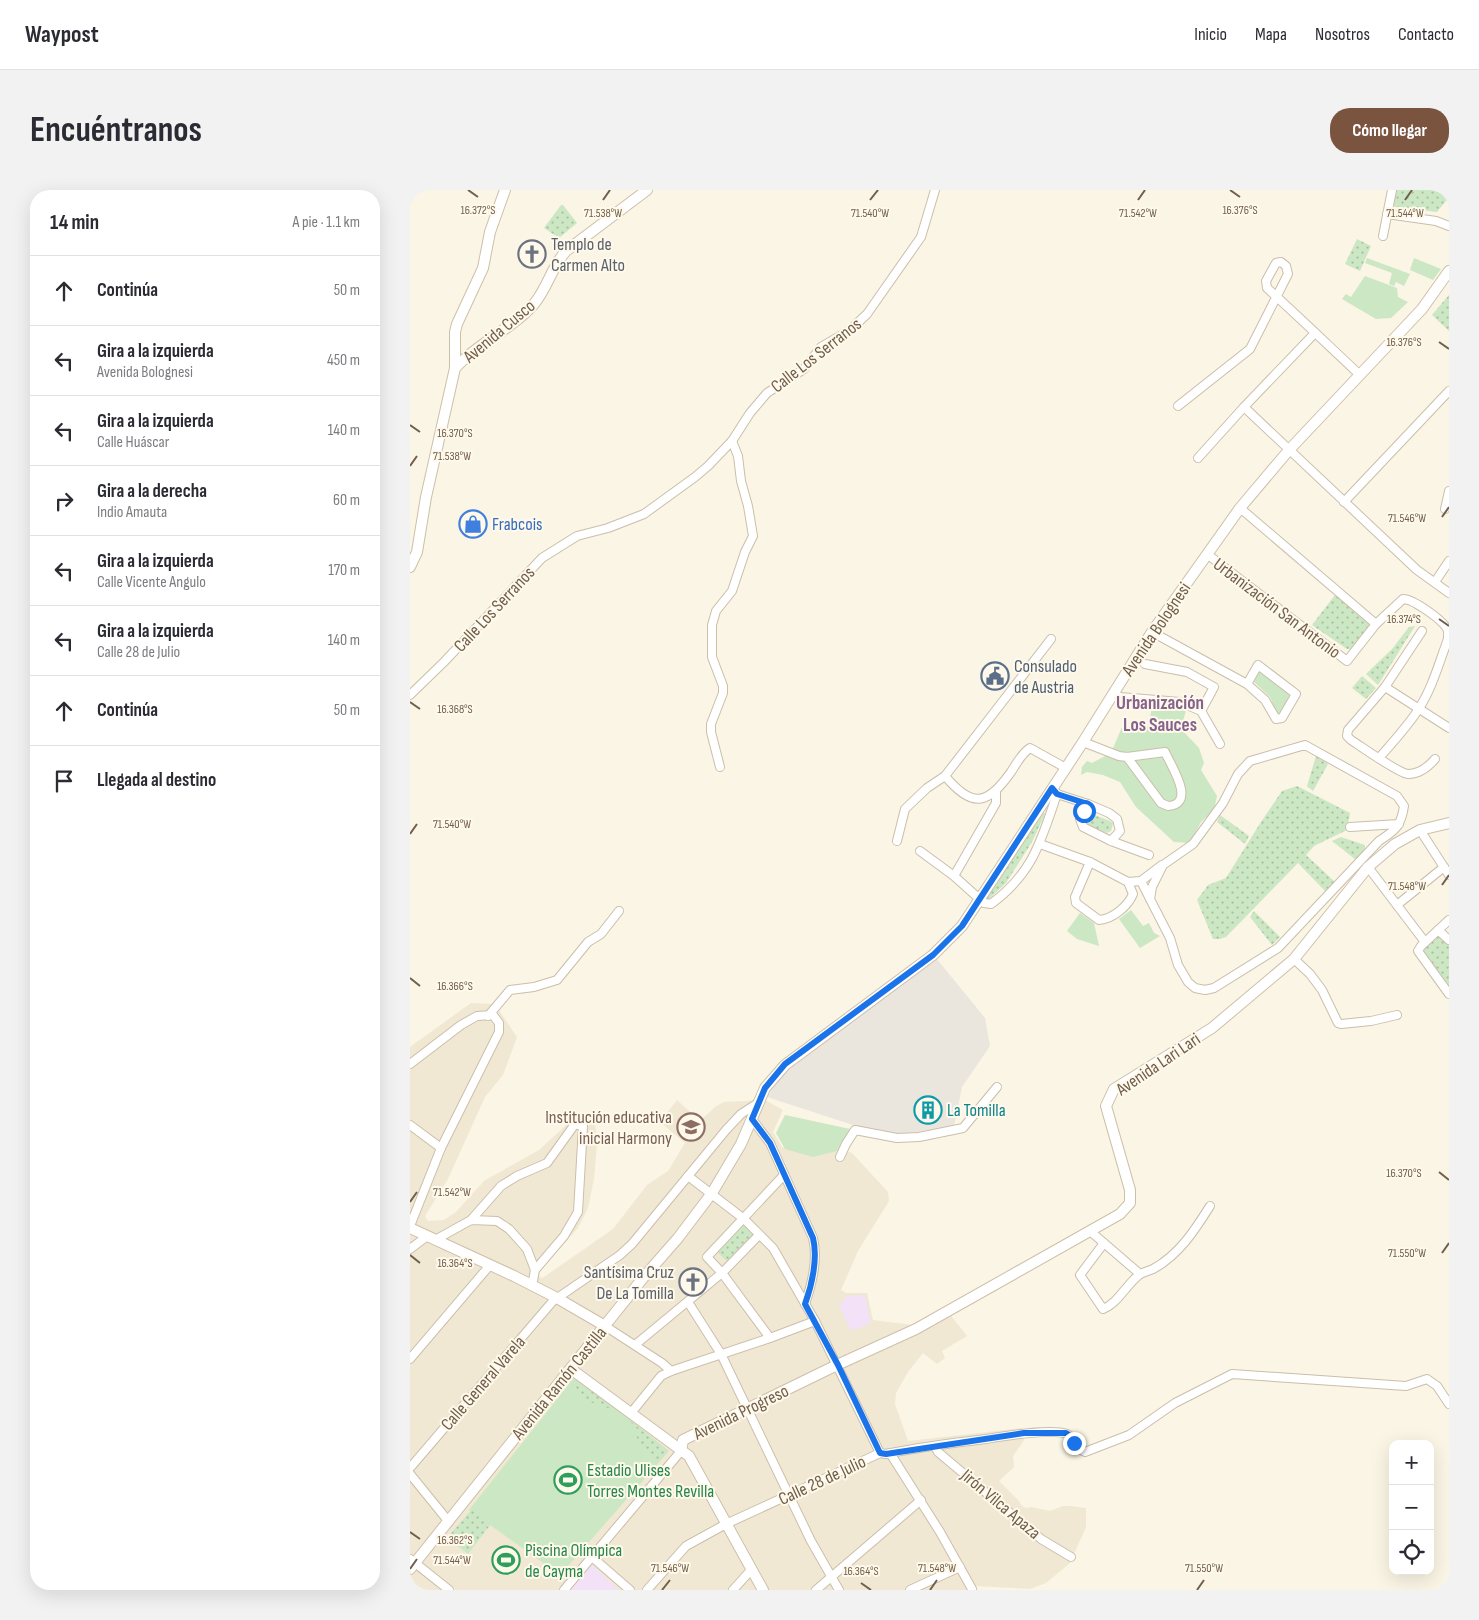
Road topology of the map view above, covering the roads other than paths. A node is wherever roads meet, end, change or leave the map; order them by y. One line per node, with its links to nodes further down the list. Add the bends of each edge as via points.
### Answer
1 (505, 190): 10 (main road, via 490,232 483,268 457,324)
2 (647, 190): 11 (main road, Avenida Cusco, via 566,251 533,305)
3 (934, 190): 17 (street, Calle Los Serranos, via 921,237 867,314 850,330 821,347 804,369 767,393 750,412)
4 (1392, 190): 5 (street)
5 (1386, 214): 6 (street); 7 (street)
6 (1449, 226)
7 (1383, 236)
8 (1449, 271): 13 (main road, Avenida Bolognesi, via 1422,309)
9 (1315, 333): 13 (street); 15 (street, via 1276,296 1250,349); 16 (street)
10 (456, 343): 11 (main road); 12 (main road)
11 (475, 350): 12 (main road, Avenida Cusco)
12 (455, 368): 26 (main road, via 417,552)
13 (1360, 375): 18 (main road, Avenida Bolognesi)
14 (1449, 391): 21 (street)
15 (1178, 406)
16 (1244, 407): 18 (street); 19 (street)
17 (732, 441): 37 (street, Calle Los Serranos, via 695,477 644,514 577,536 542,558); 46 (street, via 738,456 752,536 732,591 716,611 712,625 712,657 723,686 711,732)
18 (1289, 450): 21 (street); 22 (main road, Avenida Bolognesi)
19 (1198, 458)
20 (1449, 491): 23 (street)
21 (1344, 502): 27 (street, via 1417,570)
22 (1240, 508): 24 (main road, Avenida Bolognesi); 29 (street)
23 (1445, 509)
24 (1207, 554): 29 (street, Urbanización San Antonio, via 1347,661); 31 (main road, Avenida Bolognesi)
25 (1449, 562): 27 (street)
26 (410, 566)
27 (1435, 582): 28 (street)
28 (1449, 593)
29 (1376, 624): 38 (street, via 1398,603 1407,599 1439,619 1448,632)
30 (1422, 631): 35 (street)
31 (1152, 632): 34 (street); 36 (main road, Avenida Bolognesi)
32 (1051, 639): 48 (street)
33 (1145, 664): 39 (street, via 1187,672 1214,687)
34 (1248, 684): 34 (street, via 1258,665 1296,694 1282,718 1276,719 1265,700)
35 (1386, 687): 38 (street); 44 (street, via 1347,733 1351,740)
36 (1114, 693): 39 (street, via 1180,702); 41 (main road, Avenida Bolognesi)
37 (410, 694)
38 (1419, 709): 40 (street); 44 (street)
39 (1201, 711): 42 (street)
40 (1449, 728)
41 (1083, 742): 43 (street); 47 (main road, Avenida Bolognesi)
42 (1220, 744)
43 (1127, 757): 43 (street, via 1165,752 1182,790 1178,804 1168,806 1161,802)
44 (1379, 758): 45 (street, via 1408,774 1428,766)
45 (1435, 759)
46 (720, 767)
47 (1066, 768): 49 (street, via 1030,748 1023,752); 50 (main road, Avenida Bolognesi)
48 (945, 776): 49 (street, via 966,797 982,799); 58 (street, via 905,809)
49 (996, 791): 68 (street, via 996,803)
50 (1055, 791): 51 (street); 59 (street); 71 (main road, Avenida Bolognesi)
51 (1088, 804): 57 (street, via 1080,819 1083,827); 57 (street, via 1118,819 1120,831)
52 (1449, 823): 55 (main road, Avenida Lari Lari)
53 (1399, 824): 54 (street); 56 (street); 64 (street, via 1404,806 1397,796 1305,745 1250,761 1238,774 1223,803 1193,844)
54 (1350, 827)
55 (1420, 830): 60 (main road, Avenida Lari Lari); 66 (street)
56 (1390, 834): 60 (street); 72 (street, via 1379,841 1278,948 1214,988 1195,988 1188,982)
57 (1111, 840): 62 (street)
58 (897, 841)
59 (1040, 844): 63 (street); 71 (street, via 1008,891 991,904)
60 (1395, 844): 65 (main road, Avenida Lari Lari)
61 (920, 851): 68 (street)
62 (1149, 854)
63 (1090, 862): 70 (street); 70 (street, via 1074,897 1076,903 1099,920 1107,919 1130,903 1133,894)
64 (1163, 865): 69 (street); 72 (street)
65 (1368, 867): 73 (street); 79 (main road, Avenida Lari Lari)
66 (1444, 867): 67 (street); 73 (street)
67 (1449, 875)
68 (954, 876): 71 (street)
69 (1141, 881): 70 (street); 72 (street)
70 (1128, 882)
71 (979, 899): 85 (main road, Avenida Bolognesi, via 962,926 933,955 785,1064 765,1088)
72 (1150, 899)
73 (1397, 905): 78 (street)
74 (619, 911): 81 (street, via 556,980 510,990)
75 (1449, 920): 76 (street)
76 (1438, 930): 77 (street); 78 (street)
77 (1449, 940)
78 (1425, 942): 80 (street, via 1419,954)
79 (1294, 959): 82 (street, via 1322,990 1338,1023); 97 (main road, Avenida Lari Lari, via 1212,1028 1114,1089 1106,1106 1130,1190 1130,1203 1120,1214)
80 (1449, 994)
81 (488, 1016): 83 (street, via 477,1016 460,1025); 88 (street, via 493,1016 499,1023 499,1032)
82 (1397, 1016)
83 (410, 1064)
84 (997, 1087): 89 (street, via 963,1128 897,1138 856,1130)
85 (758, 1103): 86 (main road, Avenida Bolognesi); 91 (street, Calle General Varela, via 726,1130)
86 (752, 1119): 90 (street, via 770,1143); 92 (main road, Avenida Ramón Castilla)
87 (410, 1126): 88 (street)
88 (441, 1148): 96 (street)
89 (840, 1157)
90 (784, 1174): 94 (street); 109 (street, via 816,1247)
91 (688, 1176): 92 (street); 107 (street, Calle General Varela, via 625,1250)
92 (712, 1193): 94 (street); 111 (main road, Avenida Ramón Castilla)
93 (1210, 1206): 105 (street, via 1183,1245 1154,1268)
94 (744, 1219): 98 (street); 104 (street, via 707,1257)
95 (471, 1220): 99 (street); 103 (street, via 497,1221 509,1229 526,1249); 103 (street, via 500,1186 547,1163 575,1124 583,1126 578,1212 564,1236)
96 (410, 1227): 99 (main road)
97 (1090, 1231): 100 (street); 116 (main road, Avenida Lari Lari, via 916,1329)
98 (759, 1235): 104 (street); 109 (street, via 772,1248)
99 (431, 1238): 101 (street); 102 (main road)
100 (1104, 1243): 105 (street); 105 (street, via 1080,1274 1103,1309 1110,1306)
101 (410, 1249)
102 (490, 1265): 106 (main road); 115 (street)
103 (535, 1270): 106 (street)
104 (722, 1274): 108 (street); 112 (street)
105 (1140, 1274)
106 (532, 1286): 107 (main road)
107 (557, 1298): 111 (main road); 126 (street, Calle General Varela)
108 (688, 1302): 113 (street); 114 (street)
109 (805, 1304): 110 (street)
110 (815, 1321): 112 (street); 116 (street)
111 (605, 1326): 113 (street); 117 (main road, Avenida Ramón Castilla)
112 (770, 1338): 114 (street)
113 (635, 1345): 118 (street)
114 (721, 1354): 118 (street); 120 (street)
115 (410, 1359)
116 (838, 1365): 120 (main road, Avenida Progreso); 124 (street)
117 (571, 1369): 121 (main road); 130 (main road, Avenida Ramón Castilla)
118 (671, 1371): 121 (street, via 661,1376)
119 (1449, 1404): 122 (street, Calle 28 de Julio, via 1437,1386 1426,1379 1406,1386 1232,1374 1175,1403 1129,1435 1085,1452 1080,1451 1066,1433 1024,1433)
120 (748, 1408): 123 (main road, Avenida Progreso, via 683,1440); 128 (street)
121 (631, 1413): 123 (main road)
122 (935, 1446): 125 (street, Calle 28 de Julio); 133 (street, Jirón Vilca Apaza, via 938,1452 1041,1539)
123 (681, 1450): 131 (main road, via 691,1459); 132 (street, Avenida Progreso)
124 (880, 1453): 125 (street, Calle 28 de Julio); 128 (street, Calle 28 de Julio)
125 (890, 1453): 129 (street)
126 (410, 1468)
127 (410, 1474): 130 (street)
128 (789, 1495): 131 (street, Calle 28 de Julio); 137 (street)
129 (921, 1500): 135 (street); 137 (street)
130 (449, 1522): 134 (main road, Avenida Ramón Castilla)
131 (726, 1524): 136 (main road); 142 (street, Calle 28 de Julio, via 684,1548)
132 (592, 1557): 140 (street, Avenida Progreso); 141 (street)
133 (1071, 1557)
134 (412, 1564): 139 (street)
135 (960, 1567): 138 (street); 147 (street)
136 (751, 1570): 143 (street); 144 (main road)
137 (832, 1576): 145 (street); 146 (street)
138 (972, 1589)
139 (449, 1590)
140 (564, 1590)
141 (630, 1590)
142 (647, 1590)
143 (733, 1590)
144 (763, 1590)
145 (816, 1590)
146 (839, 1590)
147 (910, 1590)

